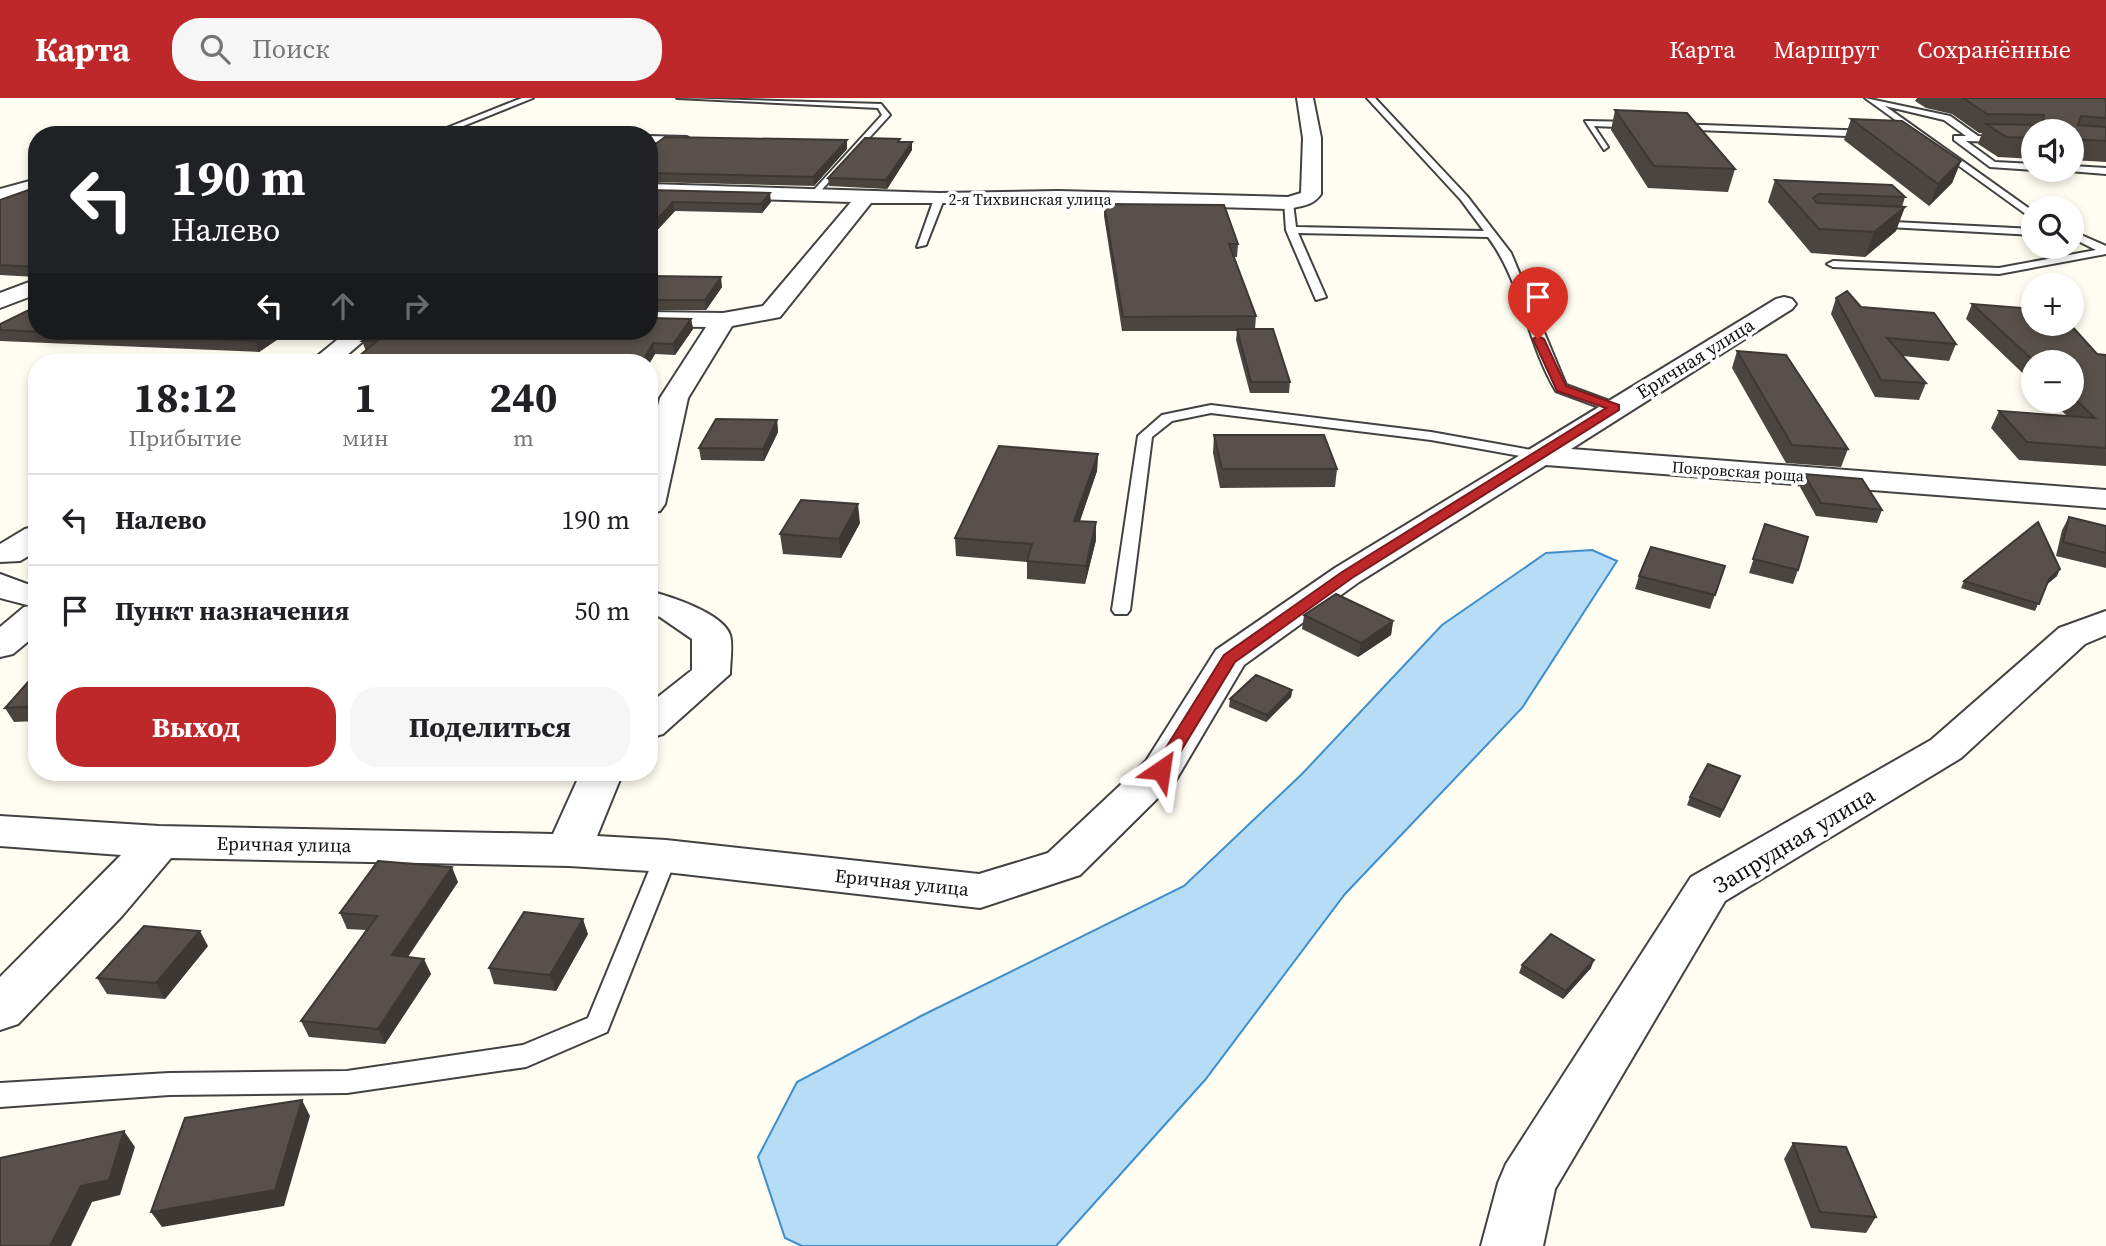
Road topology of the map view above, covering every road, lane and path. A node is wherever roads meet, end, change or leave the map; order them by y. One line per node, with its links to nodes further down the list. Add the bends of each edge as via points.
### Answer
1 (529, 98): 7 (lane)
2 (681, 98): 17 (lane, via 881,106 886,115)
3 (1305, 98): 28 (street, via 1312,138 1311,194)
4 (1371, 98): 33 (lane)
5 (1871, 99): 11 (lane); 12 (lane, via 1947,118)
6 (1644, 125): 18 (lane, via 1588,123)
7 (455, 126)
8 (1658, 126): 9 (lane)
9 (1880, 135)
10 (1908, 136): 11 (lane)
11 (1922, 136): 29 (lane)
12 (1976, 138): 15 (lane); 19 (lane, via 1957,138 1993,165)
13 (658, 139): 14 (lane)
14 (702, 140)
15 (2021, 140)
16 (847, 144): 17 (lane)
17 (860, 144): 24 (lane)
18 (1604, 148)
19 (2021, 166)
20 (2084, 170): 21 (lane)
21 (2106, 171)
22 (28, 187): 25 (street)
23 (658, 190): 24 (street, 2-я Тихвинская улица)
24 (816, 193): 26 (street, 2-я Тихвинская улица)
25 (0, 195)
26 (867, 195): 27 (street, 2-я Тихвинская улица); 45 (street, via 771,313)
27 (939, 199): 28 (street, 2-я Тихвинская улица); 35 (lane)
28 (1288, 203): 31 (lane)
29 (2021, 208)
30 (1868, 224): 32 (lane)
31 (1291, 230): 33 (lane); 39 (lane)
32 (2021, 231)
33 (1492, 234): 49 (lane, via 1506,253 1561,388)
34 (2084, 240): 36 (lane)
35 (921, 245)
36 (2106, 251): 37 (lane, via 1999,271)
37 (1833, 264)
38 (28, 290): 40 (street)
39 (1320, 297)
40 (0, 301)
41 (1784, 304): 49 (street, Еричная улица)
42 (0, 308): 43 (street)
43 (28, 310)
44 (658, 319): 45 (street)
45 (723, 320): 48 (street)
46 (351, 340): 47 (street)
47 (333, 354)
48 (661, 398): 50 (street)
49 (1615, 408): 51 (street, Еричная улица)
50 (658, 424)
51 (1537, 455): 52 (street, Покровская роща); 57 (lane, via 1290,416 1211,409 1167,418 1145,436); 66 (street, Еричная улица, via 1347,575 1229,659 1161,770 1064,864 980,891)
52 (2106, 499)
53 (28, 545): 54 (street)
54 (2, 571): 55 (street, via 21,595)
55 (28, 595)
56 (658, 605): 61 (street, via 673,609 711,635 711,674)
57 (1121, 610)
58 (2106, 622): 69 (street, Запрудная улица, via 2072,636 1946,749 1708,889 1527,1183)
59 (28, 623): 60 (street)
60 (0, 646)
61 (658, 717)
62 (598, 781): 65 (street)
63 (0, 831): 64 (street, Еричная улица)
64 (159, 842): 65 (street, Еричная улица); 67 (street, via 106,904)
65 (569, 850): 66 (street, Еричная улица)
66 (666, 856): 68 (lane, via 598,1025 526,1056 347,1082 169,1084)
67 (0, 1009)
68 (0, 1095)
69 (1512, 1246)

